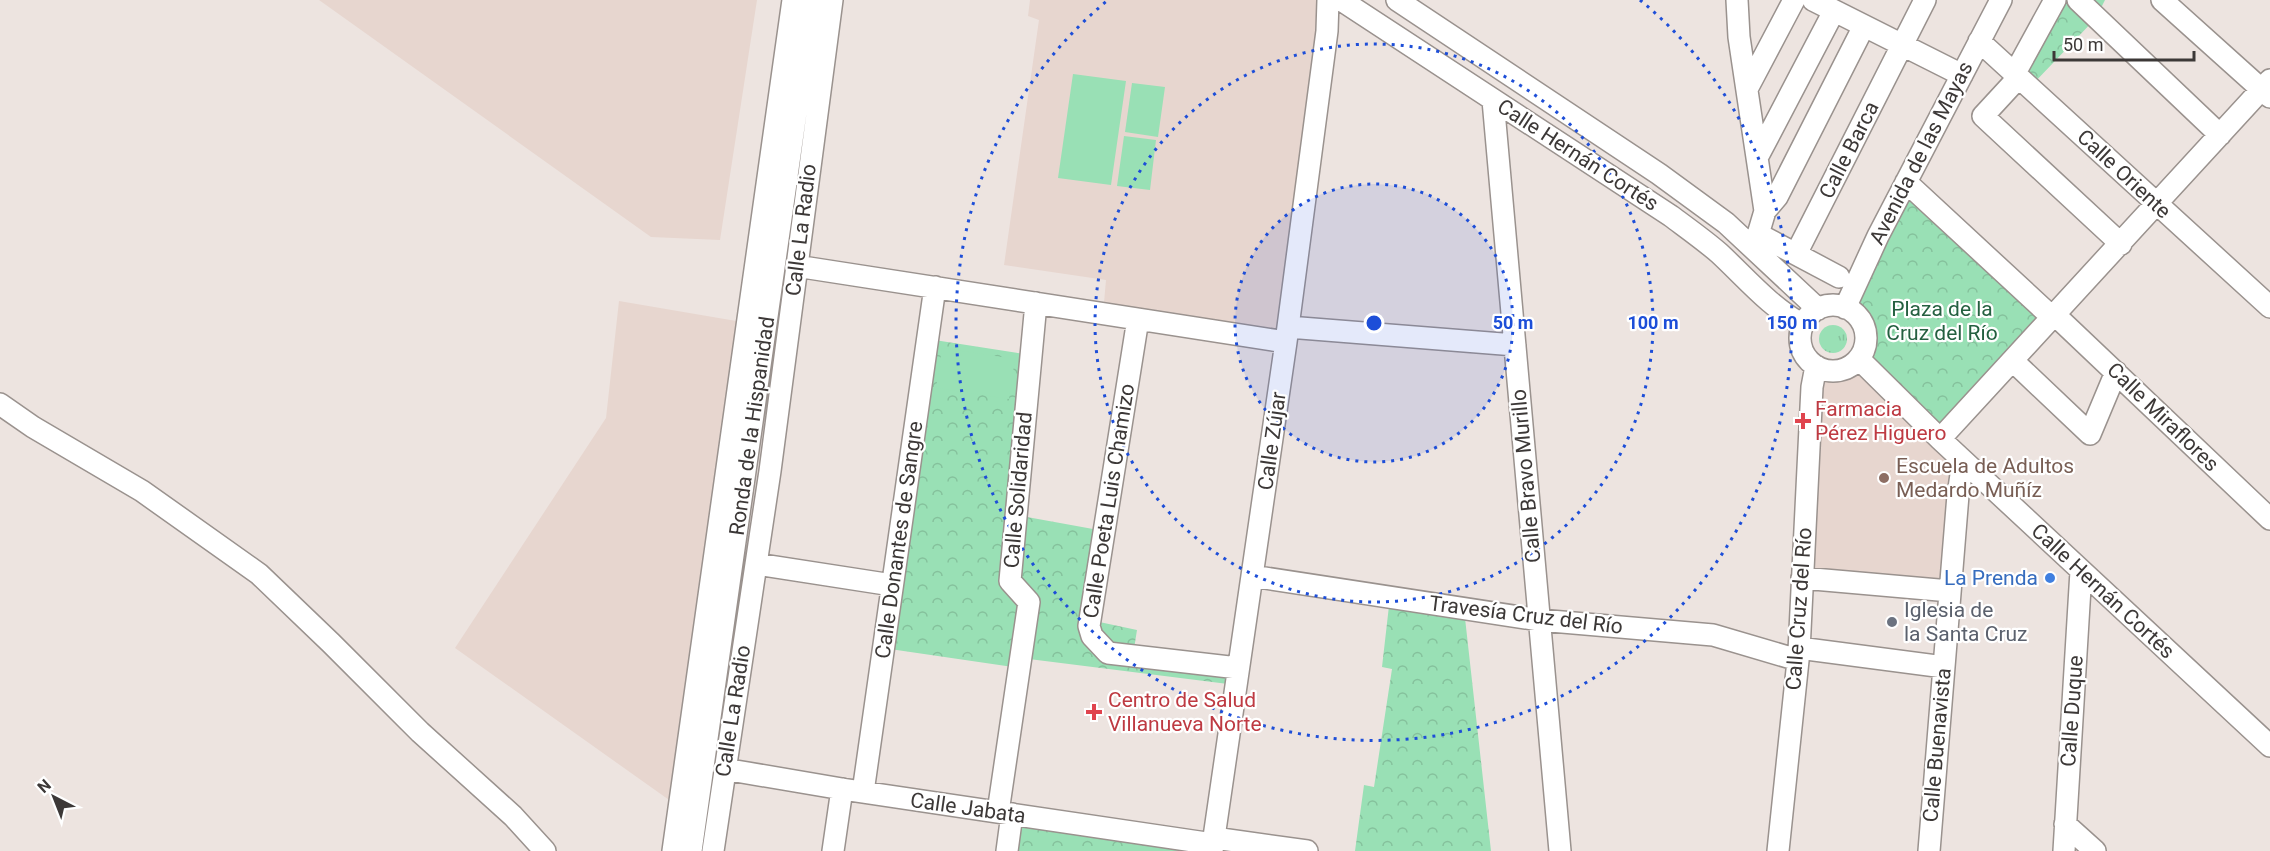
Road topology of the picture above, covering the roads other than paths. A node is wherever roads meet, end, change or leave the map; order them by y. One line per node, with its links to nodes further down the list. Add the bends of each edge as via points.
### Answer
1 (793, 0): 73 (street, Ronda de la Hispanidad)
2 (813, 0): 74 (street, Ronda de la Hispanidad)
3 (832, 0): 35 (street, Calle La Radio)
4 (1328, 0): 18 (street, Calle Zújar)
5 (1396, 0): 31 (street, Calle Hernán Cortés)
6 (1737, 0): 23 (street, Calle Barca)
7 (1794, 0): 23 (street)
8 (1813, 0): 16 (street)
9 (1925, 0): 20 (street, Calle Barca)
10 (2001, 0): 19 (street, Avenida de las Mayas)
11 (2055, 0): 22 (street)
12 (2078, 0): 15 (street)
13 (2162, 0): 24 (street)
14 (1347, 4): 18 (street); 25 (street, Calle Hernán Cortés)
15 (2101, 9): 26 (street)
16 (1834, 11): 17 (street); 27 (street)
17 (1864, 26): 20 (street); 30 (street, Calle Barca, via 1777,197)
18 (1327, 31): 46 (street, Calle Zújar)
19 (1979, 41): 21 (street, Avenida de las Mayas); 22 (street, Calle Oriente)
20 (1902, 45): 21 (street); 33 (street, Calle Barca)
21 (1962, 75): 28 (street, Avenida de las Mayas)
22 (2017, 75): 29 (street, Calle Oriente); 32 (street, via 1983,116)
23 (1748, 89): 27 (street, Calle Barca)
24 (2267, 89): 26 (street)
25 (1493, 100): 45 (street, Calle Hernán Cortés, via 1678,221 1719,253 1767,300); 47 (street, Calle Bravo Murillo)
26 (2220, 135): 29 (street)
27 (1758, 156): 30 (street, Calle Barca)
28 (1906, 182): 34 (street, Avenida de las Mayas); 43 (street)
29 (2158, 205): 32 (street); 40 (street, Calle Oriente)
30 (1765, 211): 31 (street, Calle Barca)
31 (1756, 241): 33 (street); 38 (street, Calle Hernán Cortés)
32 (2121, 244): 43 (street)
33 (1796, 254): 36 (street)
34 (1869, 256): 36 (street); 41 (street, Avenida de las Mayas)
35 (796, 266): 37 (street); 56 (street, Calle La Radio)
36 (1839, 277): 38 (street)
37 (935, 287): 39 (street); 60 (street, Calle Donantes de Sangre)
38 (1800, 291): 42 (street, Calle Hernán Cortés)
39 (1036, 303): 44 (street); 69 (street, Calle Solidaridad, via 1010,581 1029,602)
40 (2270, 307)
41 (1845, 308): 42 (street); 48 (street, via 1864,327 1866,338)
42 (1818, 309): 45 (street)
43 (2054, 317): 49 (street); 51 (street, Calle Miraflores)
44 (1138, 319): 46 (street); 65 (street, Calle Poeta Luis Chamizo, via 1089,626 1092,636 1108,653)
45 (1803, 325): 50 (street, via 1801,346)
46 (1287, 334): 47 (street); 58 (street, Calle Zújar)
47 (1515, 345): 62 (street, Calle Bravo Murillo)
48 (1859, 358): 50 (street, via 1842,370); 53 (street, Calle Hernán Cortés)
49 (2013, 361): 51 (street, via 2090,434); 53 (street)
50 (1816, 366): 59 (street, Calle Cruz del Río)
51 (2116, 372): 55 (street, Calle Miraflores)
52 (0, 404): 72 (street, via 142,491 259,574)
53 (1940, 439): 54 (street, Calle Hernán Cortés)
54 (1964, 461): 57 (street, Calle Hernán Cortés); 61 (street, Calle Buenavista)
55 (2270, 519)
56 (756, 564): 60 (street); 67 (street, Calle La Radio)
57 (2081, 571): 66 (street, Calle Hernán Cortés); 70 (street, Calle Duque)
58 (1252, 576): 62 (street, Travesía Cruz del Río); 65 (street, Calle Zújar)
59 (1802, 578): 61 (street); 63 (street, Calle Cruz del Río)
60 (892, 585): 68 (street, Calle Donantes de Sangre, via 883,648)
61 (1950, 591): 64 (street, Calle Buenavista)
62 (1539, 620): 63 (street, Travesía Cruz del Río, via 1713,635); 79 (street, Calle Bravo Murillo)
63 (1798, 654): 64 (street, Travesía Cruz del Río); 80 (street, Calle Cruz del Río)
64 (1944, 667): 81 (street, Calle Buenavista)
65 (1238, 668): 71 (street, Calle Zújar)
66 (2270, 746)
67 (724, 769): 68 (street, Calle Jabata); 75 (street, Calle La Radio)
68 (852, 790): 69 (street, Calle Jabata); 76 (street, Calle Donantes de Sangre)
69 (1005, 813): 71 (street, Calle Jabata); 77 (street, Calle Solidaridad)
70 (2065, 824): 82 (street, Calle Duque); 83 (street)
71 (1213, 844): 78 (street, Calle Jabata)
72 (545, 851)
73 (673, 851)
74 (691, 851)
75 (712, 851)
76 (833, 851)
77 (1007, 851)
78 (1307, 851)
79 (1560, 851)
80 (1778, 851)
81 (1929, 851)
82 (2064, 851)
83 (2095, 851)

